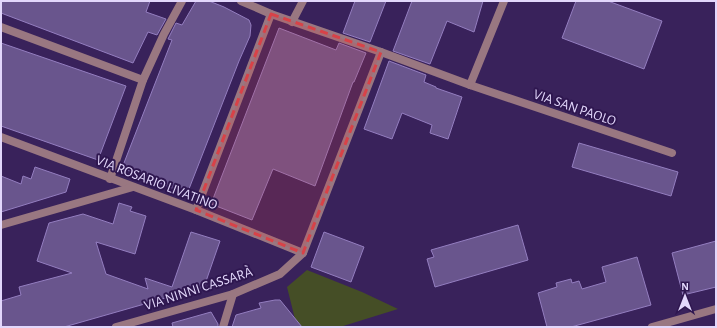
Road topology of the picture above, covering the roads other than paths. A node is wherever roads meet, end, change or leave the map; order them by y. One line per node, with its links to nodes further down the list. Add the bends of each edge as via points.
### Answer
1 (182, 1): 9 (street)
2 (241, 1): 5 (street, VIA SAN PAOLO)
3 (303, 1): 6 (street)
4 (502, 1): 10 (street)
5 (270, 14): 6 (street, VIA SAN PAOLO); 15 (street)
6 (292, 22): 8 (street, VIA SAN PAOLO)
7 (1, 27): 9 (street)
8 (381, 52): 10 (street, VIA SAN PAOLO); 17 (street)
9 (144, 80): 13 (street)
10 (470, 85): 12 (street, VIA SAN PAOLO)
11 (1, 137): 13 (street, VIA ROSARIO LIVATINO)
12 (672, 153)
13 (110, 179): 14 (street, VIA ROSARIO LIVATINO)
14 (132, 187): 15 (street, VIA ROSARIO LIVATINO); 16 (street)
15 (196, 210): 17 (street, VIA ROSARIO LIVATINO)
16 (1, 225)
17 (303, 253): 18 (street, VIA NINNI CASSARÀ, via 280,274)
18 (232, 294): 20 (street, VIA NINNI CASSARÀ); 21 (street)
19 (716, 309): 22 (street)
20 (116, 327)
21 (223, 327)
22 (652, 327)

